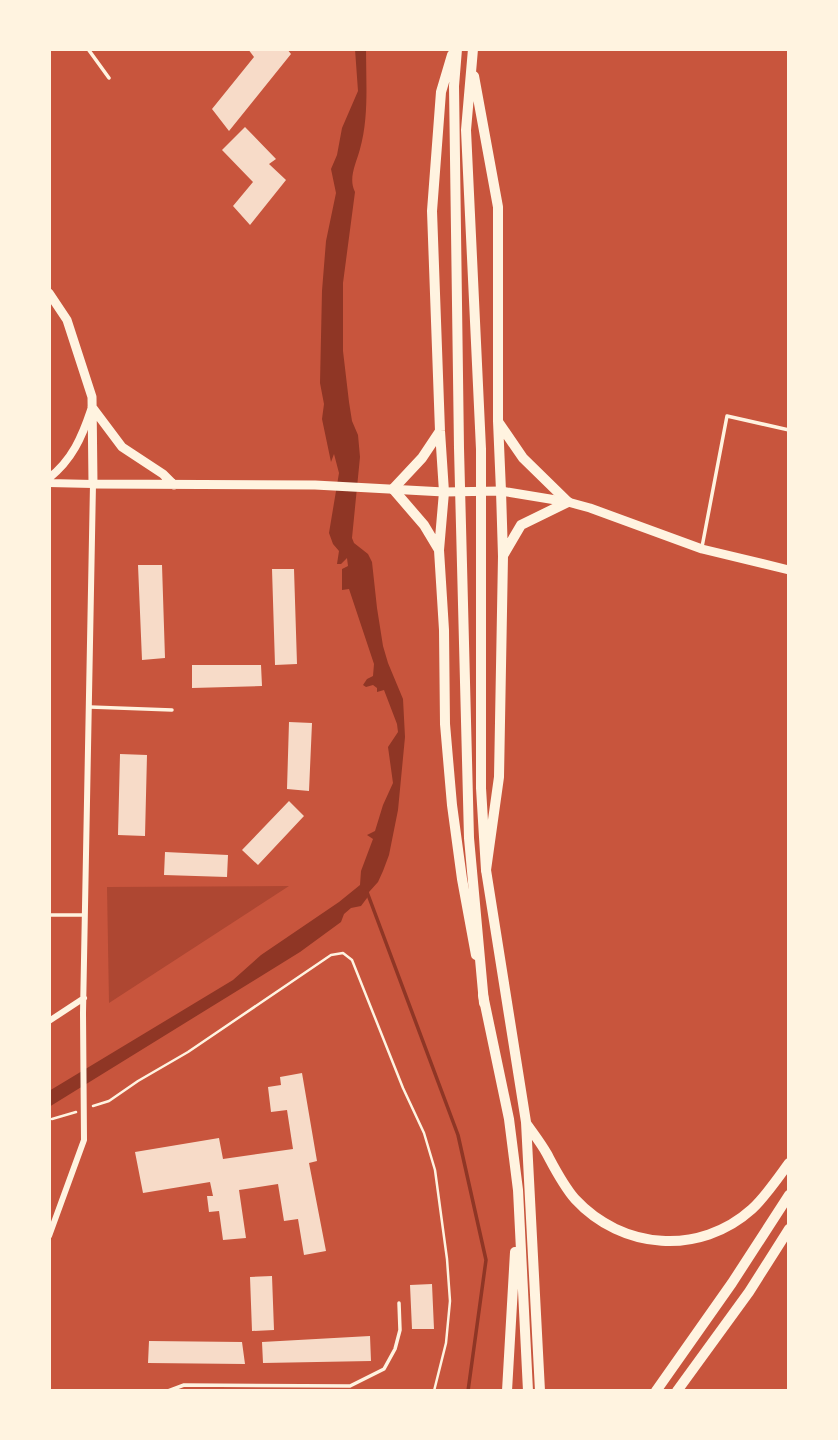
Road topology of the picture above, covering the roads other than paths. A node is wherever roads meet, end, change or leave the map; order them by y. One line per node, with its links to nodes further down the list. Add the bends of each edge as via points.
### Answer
1 (88, 49): 5 (lane)
2 (456, 49): 10 (highway, via 442,92 432,211); 28 (highway, via 459,448 469,838)
3 (473, 49): 4 (highway)
4 (472, 62): 8 (highway, via 498,207); 24 (highway, via 466,130 481,449 481,788)
5 (109, 78)
6 (49, 293): 7 (main road, via 67,320)
7 (92, 407): 11 (street, via 78,444); 12 (main road); 13 (main road, via 122,447)
8 (498, 421): 15 (highway); 17 (highway, via 523,458)
9 (789, 430): 18 (lane, via 727,416)
10 (440, 431): 14 (highway); 16 (highway)
11 (49, 481): 12 (street)
12 (93, 484): 13 (main road); 22 (street)
13 (174, 485): 14 (main road)
14 (393, 489): 16 (main road); 19 (highway)
15 (502, 491): 16 (main road); 17 (main road); 20 (highway)
16 (444, 492): 19 (highway)
17 (568, 502): 18 (main road); 20 (highway, via 521,525)
18 (702, 549): 21 (main road)
19 (439, 550): 28 (highway, via 452,805)
20 (503, 556): 24 (highway, via 499,777)
21 (789, 570)
22 (90, 707): 23 (lane); 26 (street)
23 (172, 710)
24 (486, 870): 30 (highway)
25 (49, 915): 26 (lane)
26 (86, 915): 27 (street)
27 (84, 998): 29 (street); 35 (street, via 84,1140)
28 (484, 1003): 32 (highway, via 509,1119)
29 (49, 1021)
30 (526, 1122): 31 (highway, via 558,1177 589,1213 608,1226 656,1241 709,1234 734,1222 753,1208); 40 (highway)
31 (789, 1163)
32 (518, 1190): 37 (highway); 39 (highway)
33 (789, 1195): 41 (highway)
34 (789, 1229): 42 (highway)
35 (49, 1236)
36 (399, 1303): 38 (lane, via 400,1330 384,1369 350,1386 184,1385)
37 (508, 1387)
38 (168, 1391)
39 (528, 1391)
40 (540, 1391)
41 (656, 1391)
42 (677, 1391)

